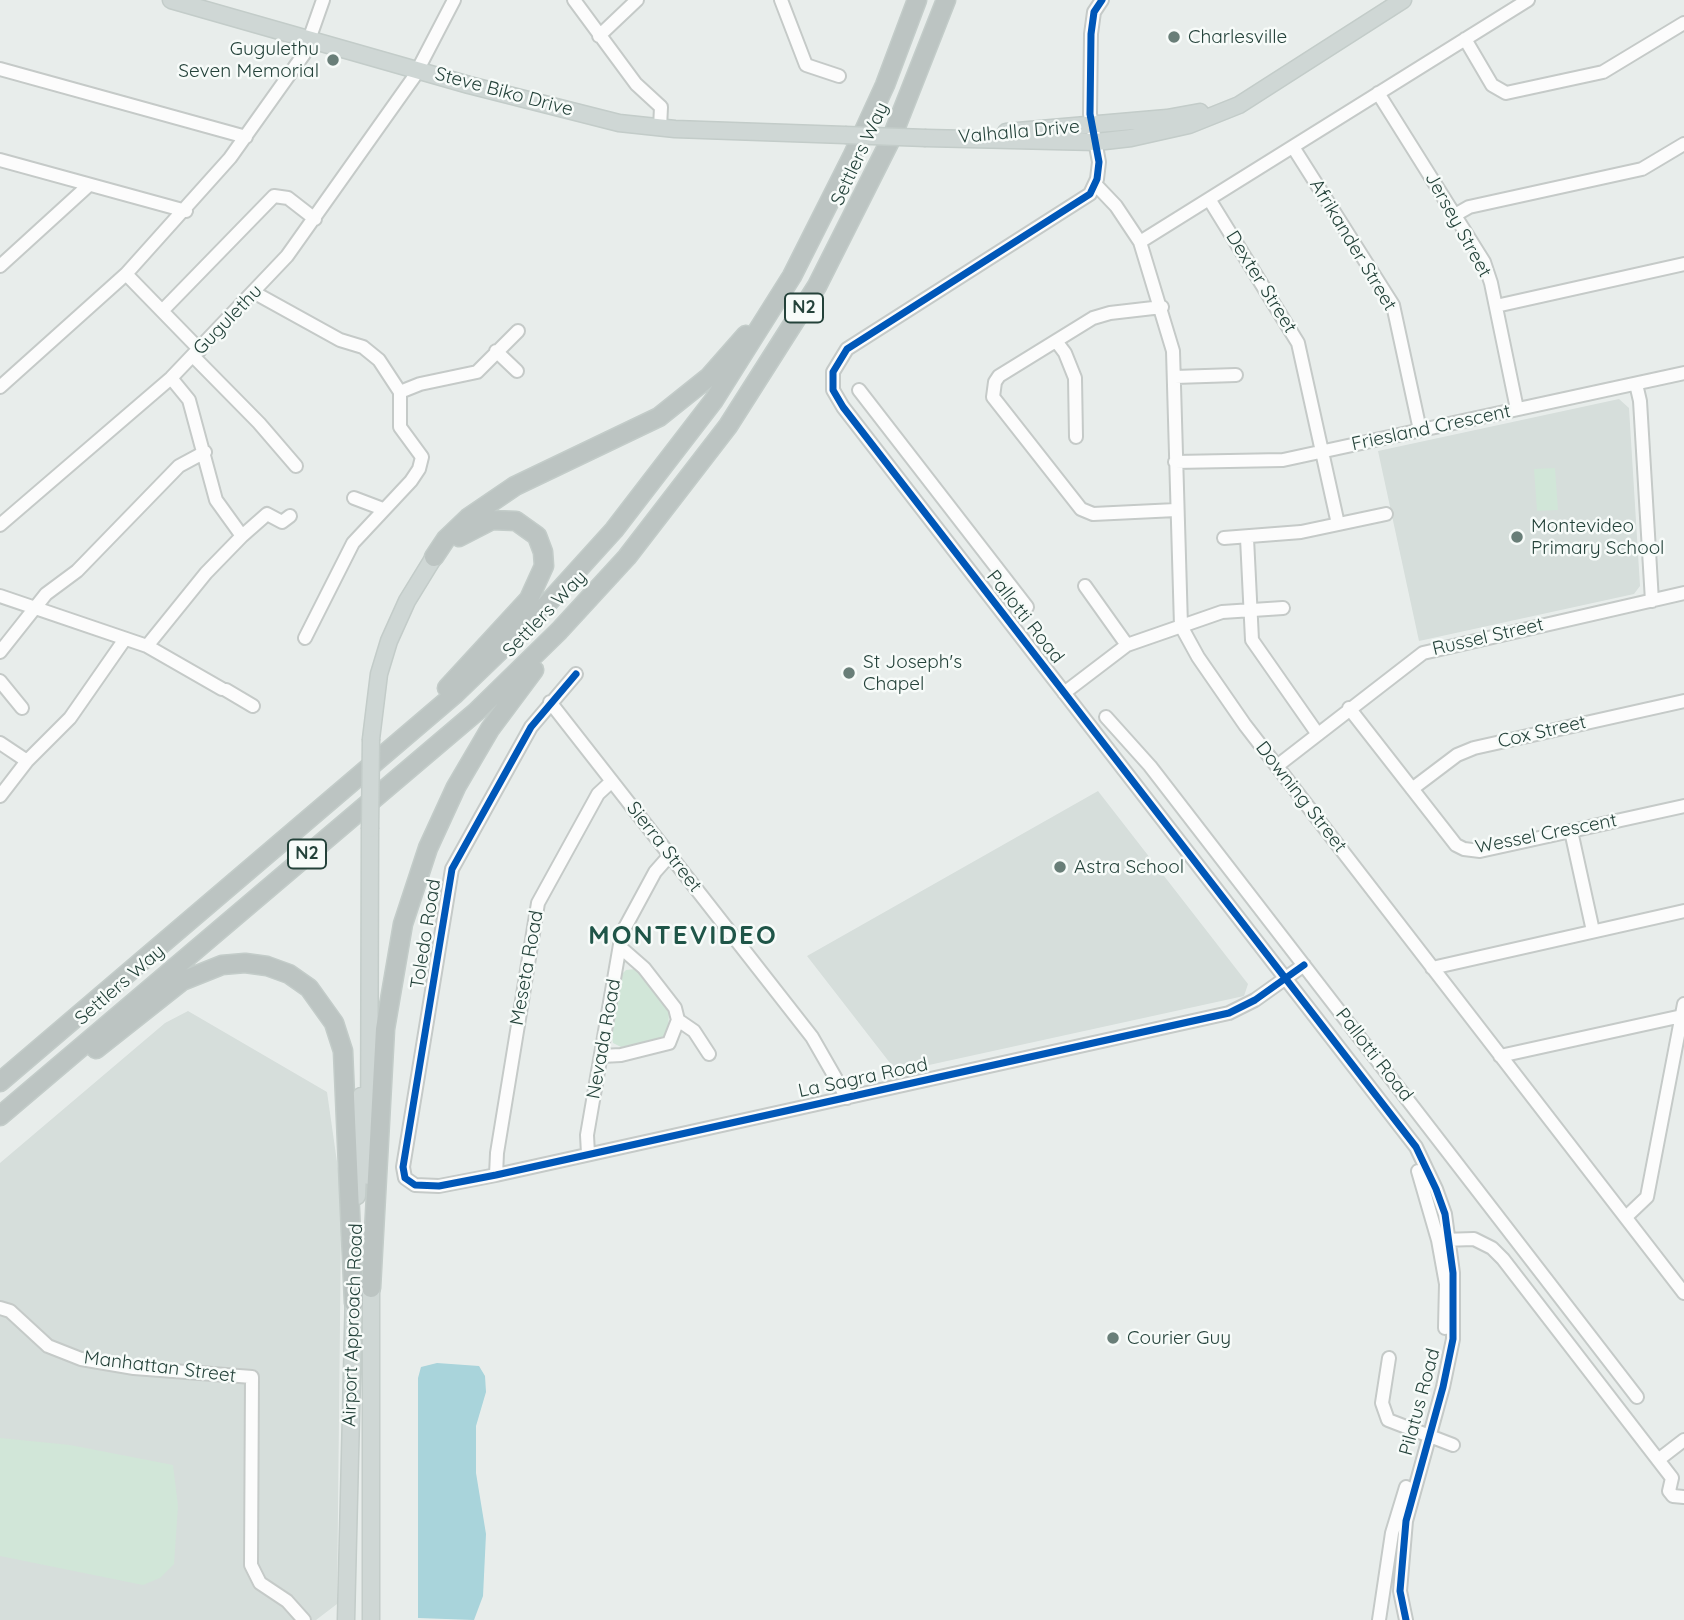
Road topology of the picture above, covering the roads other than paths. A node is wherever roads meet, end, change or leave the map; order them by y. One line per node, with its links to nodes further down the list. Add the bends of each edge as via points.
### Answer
1 (171, 0): 15 (main road, Steve Biko Drive)
2 (323, 0): 15 (street)
3 (454, 0): 17 (street, Gugulethu)
4 (574, 0): 13 (street)
5 (637, 0): 13 (street)
6 (781, 0): 18 (street, via 806,65)
7 (917, 0): 26 (highway, Settlers Way / N2)
8 (946, 0): 76 (highway, Settlers Way / N2, via 878,168 801,315 709,453)
9 (1102, 0): 21 (street, via 1094,12 1091,34 1089,98)
10 (1403, 0): 21 (main road, Valhalla Drive, via 1255,93 1189,115)
11 (1528, 0): 14 (street)
12 (1684, 23): 14 (street, via 1603,72 1506,93 1492,85)
13 (599, 36): 20 (street, via 636,84 661,107)
14 (1465, 39): 19 (street)
15 (312, 40): 17 (main road, Steve Biko Drive); 23 (street)
16 (0, 69): 23 (street)
17 (417, 73): 20 (main road, Steve Biko Drive, via 608,120); 33 (street, Gugulethu)
18 (839, 76)
19 (1378, 93): 25 (street); 32 (street, Jersey Street)
20 (660, 128): 22 (main road, Steve Biko Drive)
21 (1094, 134): 22 (main road, Valhalla Drive, bridge); 29 (street, via 1099,162)
22 (845, 135)
23 (246, 137): 31 (street)
24 (1684, 144): 32 (street, via 1642,169 1469,207)
25 (1293, 147): 30 (street); 56 (street, Afrikander Street, via 1393,305)
26 (852, 157): 74 (highway, via 752,328 709,377 659,417 502,494 468,518); 103 (highway, Settlers Way / N2, via 767,318 660,473 593,555 526,626)
27 (0, 160): 28 (street)
28 (89, 185): 31 (street); 36 (street)
29 (1093, 190): 34 (street, Downing Street, via 1124,219); 61 (street, Pallotti Road, via 841,355 832,372 833,390)
30 (1209, 199): 34 (street); 60 (street, Dexter Street, via 1298,343)
31 (186, 211): 37 (street)
32 (1455, 215): 39 (street, Jersey Street, via 1484,262)
33 (315, 219): 38 (street, Gugulethu); 41 (street, via 288,198 274,196)
34 (1140, 242): 40 (street, Downing Street)
35 (1684, 264): 39 (street)
36 (0, 266)
37 (126, 274): 41 (street); 52 (street)
38 (255, 293): 45 (street, Gugulethu); 54 (street, via 340,340 368,350)
39 (1496, 306): 55 (street, Jersey Street)
40 (1162, 307): 43 (street, via 1103,314); 49 (street, Downing Street)
41 (163, 310): 45 (street)
42 (519, 331): 44 (street)
43 (1056, 341): 57 (street, via 1075,378); 66 (street, via 999,376 993,389 996,404 1081,509 1093,514)
44 (496, 351): 46 (street); 54 (street, via 477,372)
45 (196, 353): 50 (street, Gugulethu); 63 (street)
46 (517, 371)
47 (1684, 373): 51 (street, Friesland Crescent)
48 (1236, 375): 49 (street)
49 (1175, 377): 62 (street, Downing Street)
50 (171, 378): 59 (street, via 189,401); 70 (street, Gugulethu)
51 (1636, 384): 55 (street, Friesland Crescent); 81 (street)
52 (0, 387)
53 (859, 390): 58 (street, Pallotti Road)
54 (400, 392): 65 (street, via 400,427 422,457 421,465)
55 (1517, 409): 56 (street, Friesland Crescent)
56 (1420, 430): 60 (street, Friesland Crescent)
57 (1076, 437)
58 (898, 440): 61 (street); 75 (street, Pallotti Road)
59 (205, 452): 71 (street, via 216,500); 83 (street, via 179,466)
60 (1322, 452): 62 (street, Friesland Crescent, via 1283,460); 69 (street, Dexter Street)
61 (879, 454): 77 (street, Pallotti Road)
62 (1175, 462): 66 (street, Downing Street)
63 (296, 466)
64 (354, 498): 65 (street)
65 (383, 509): 87 (street, via 347,552)
66 (1176, 510): 86 (street, Downing Street)
67 (1387, 514): 69 (street)
68 (290, 516): 71 (street, via 282,522 267,514)
69 (1338, 524): 73 (street)
70 (0, 526)
71 (242, 536): 90 (street)
72 (1224, 538): 73 (street)
73 (1247, 538): 85 (street)
74 (435, 557): 103 (highway, via 477,526 507,519 534,533 544,566 524,606); 122 (main road, Airport Approach Road, bridge, via 400,614 384,655 375,698)
75 (996, 567): 77 (street); 82 (street, Pallotti Road)
76 (604, 582): 128 (highway, Settlers Way / N2, via 476,712); 137 (highway, via 482,741 444,811 415,885 386,1015)
77 (978, 582): 94 (street, Pallotti Road)
78 (1085, 586): 89 (street)
79 (1684, 593): 81 (street)
80 (0, 596): 83 (street)
81 (1652, 601): 99 (street, Russel Street, via 1432,649)
82 (1027, 607)
83 (33, 608): 88 (street); 91 (street)
84 (1283, 608): 85 (street)
85 (1249, 610): 86 (street, via 1227,611); 101 (street, via 1255,647)
86 (1181, 625): 89 (street); 106 (street, Downing Street, via 1198,657)
87 (305, 638)
88 (125, 639): 90 (street); 104 (street, via 70,718)
89 (1127, 645): 94 (street)
90 (146, 646): 97 (street)
91 (0, 652)
92 (576, 674): 96 (street, Toledo Road)
93 (0, 681): 98 (street)
94 (1064, 693): 107 (street, Pallotti Road)
95 (1684, 701): 109 (street, Cox Street, via 1474,748 1457,755)
96 (550, 702): 108 (street, Sierra Street); 133 (street, Toledo Road, via 531,727 452,869 403,1167 405,1178)
97 (253, 706)
98 (22, 708)
99 (1349, 709): 101 (street, Russel Street); 109 (street, Wessel Crescent)
100 (1106, 717): 105 (street, Pallotti Road)
101 (1317, 733): 106 (street, Russel Street)
102 (0, 743): 104 (street)
103 (387, 753): 126 (highway, Settlers Way / N2)
104 (27, 761): 110 (street)
105 (1150, 766): 107 (street); 117 (street, Pallotti Road)
106 (1277, 766): 118 (street, Downing Street)
107 (1131, 780): 119 (street, Pallotti Road)
108 (612, 781): 113 (street, Sierra Street); 132 (street, Meseta Road, via 598,794 538,904)
109 (1412, 789): 112 (street, Wessel Crescent, via 1464,849 1480,851)
110 (0, 796)
111 (1684, 806): 112 (street, Wessel Crescent)
112 (1571, 831): 115 (street)
113 (670, 855): 116 (street, Nevada Road, via 625,923); 127 (street, Sierra Street, via 812,1037)
114 (1684, 911): 115 (street)
115 (1593, 931): 118 (street)
116 (620, 947): 121 (street, via 644,968 675,1008); 124 (street, Nevada Road)
117 (1304, 965): 119 (street, La Sagra Road); 136 (street, Pallotti Road)
118 (1432, 968): 125 (street, Downing Street)
119 (1285, 979): 127 (street, La Sagra Road, via 1228,1013); 130 (street, Pallotti Road)
120 (1683, 1010): 125 (street); 134 (street, via 1647,1197)
121 (678, 1020): 123 (street, via 694,1031); 124 (street, via 669,1043)
122 (367, 1030): 137 (main road, Airport Approach Road); 140 (main road, Airport Approach Road, via 359,1115)
123 (709, 1054)
124 (602, 1056): 131 (street, Nevada Road, via 587,1135)
125 (1500, 1056): 134 (street, Downing Street)
126 (0, 1082)
127 (847, 1098): 131 (street, La Sagra Road)
128 (0, 1116)
129 (0, 1125): 140 (highway, via 191,976 244,963 289,974 323,1003 343,1051)
130 (1398, 1126): 135 (street, Pilatus Road)
131 (588, 1154): 132 (street, La Sagra Road)
132 (496, 1175): 133 (street, La Sagra Road, via 439,1186)
133 (415, 1185)
134 (1626, 1217): 138 (street, Downing Street)
135 (1443, 1240): 139 (street, via 1474,1239 1492,1248); 144 (street, Pilatus Road, via 1443,1359)
136 (1550, 1285): 139 (street); 143 (street, Pallotti Road)
137 (371, 1288): 152 (main road, Airport Approach Road)
138 (1684, 1293)
139 (1534, 1299): 147 (street)
140 (354, 1303): 151 (main road, Airport Approach Road)
141 (0, 1308): 150 (street, Manhattan Street, via 10,1311 48,1346 81,1359 252,1377 251,1565 260,1583 288,1601)
142 (1390, 1358): 144 (street, via 1384,1414 1392,1423)
143 (1637, 1396)
144 (1424, 1435): 146 (street); 153 (street, Pilatus Road, via 1392,1533); 154 (street, Pilatus Road, via 1402,1545 1400,1591)
145 (1684, 1440): 147 (street)
146 (1453, 1445)
147 (1658, 1461): 148 (street)
148 (1678, 1477): 149 (street, via 1670,1491)
149 (1684, 1497)
150 (304, 1620)
151 (346, 1620)
152 (371, 1620)
153 (1379, 1620)
154 (1406, 1620)

